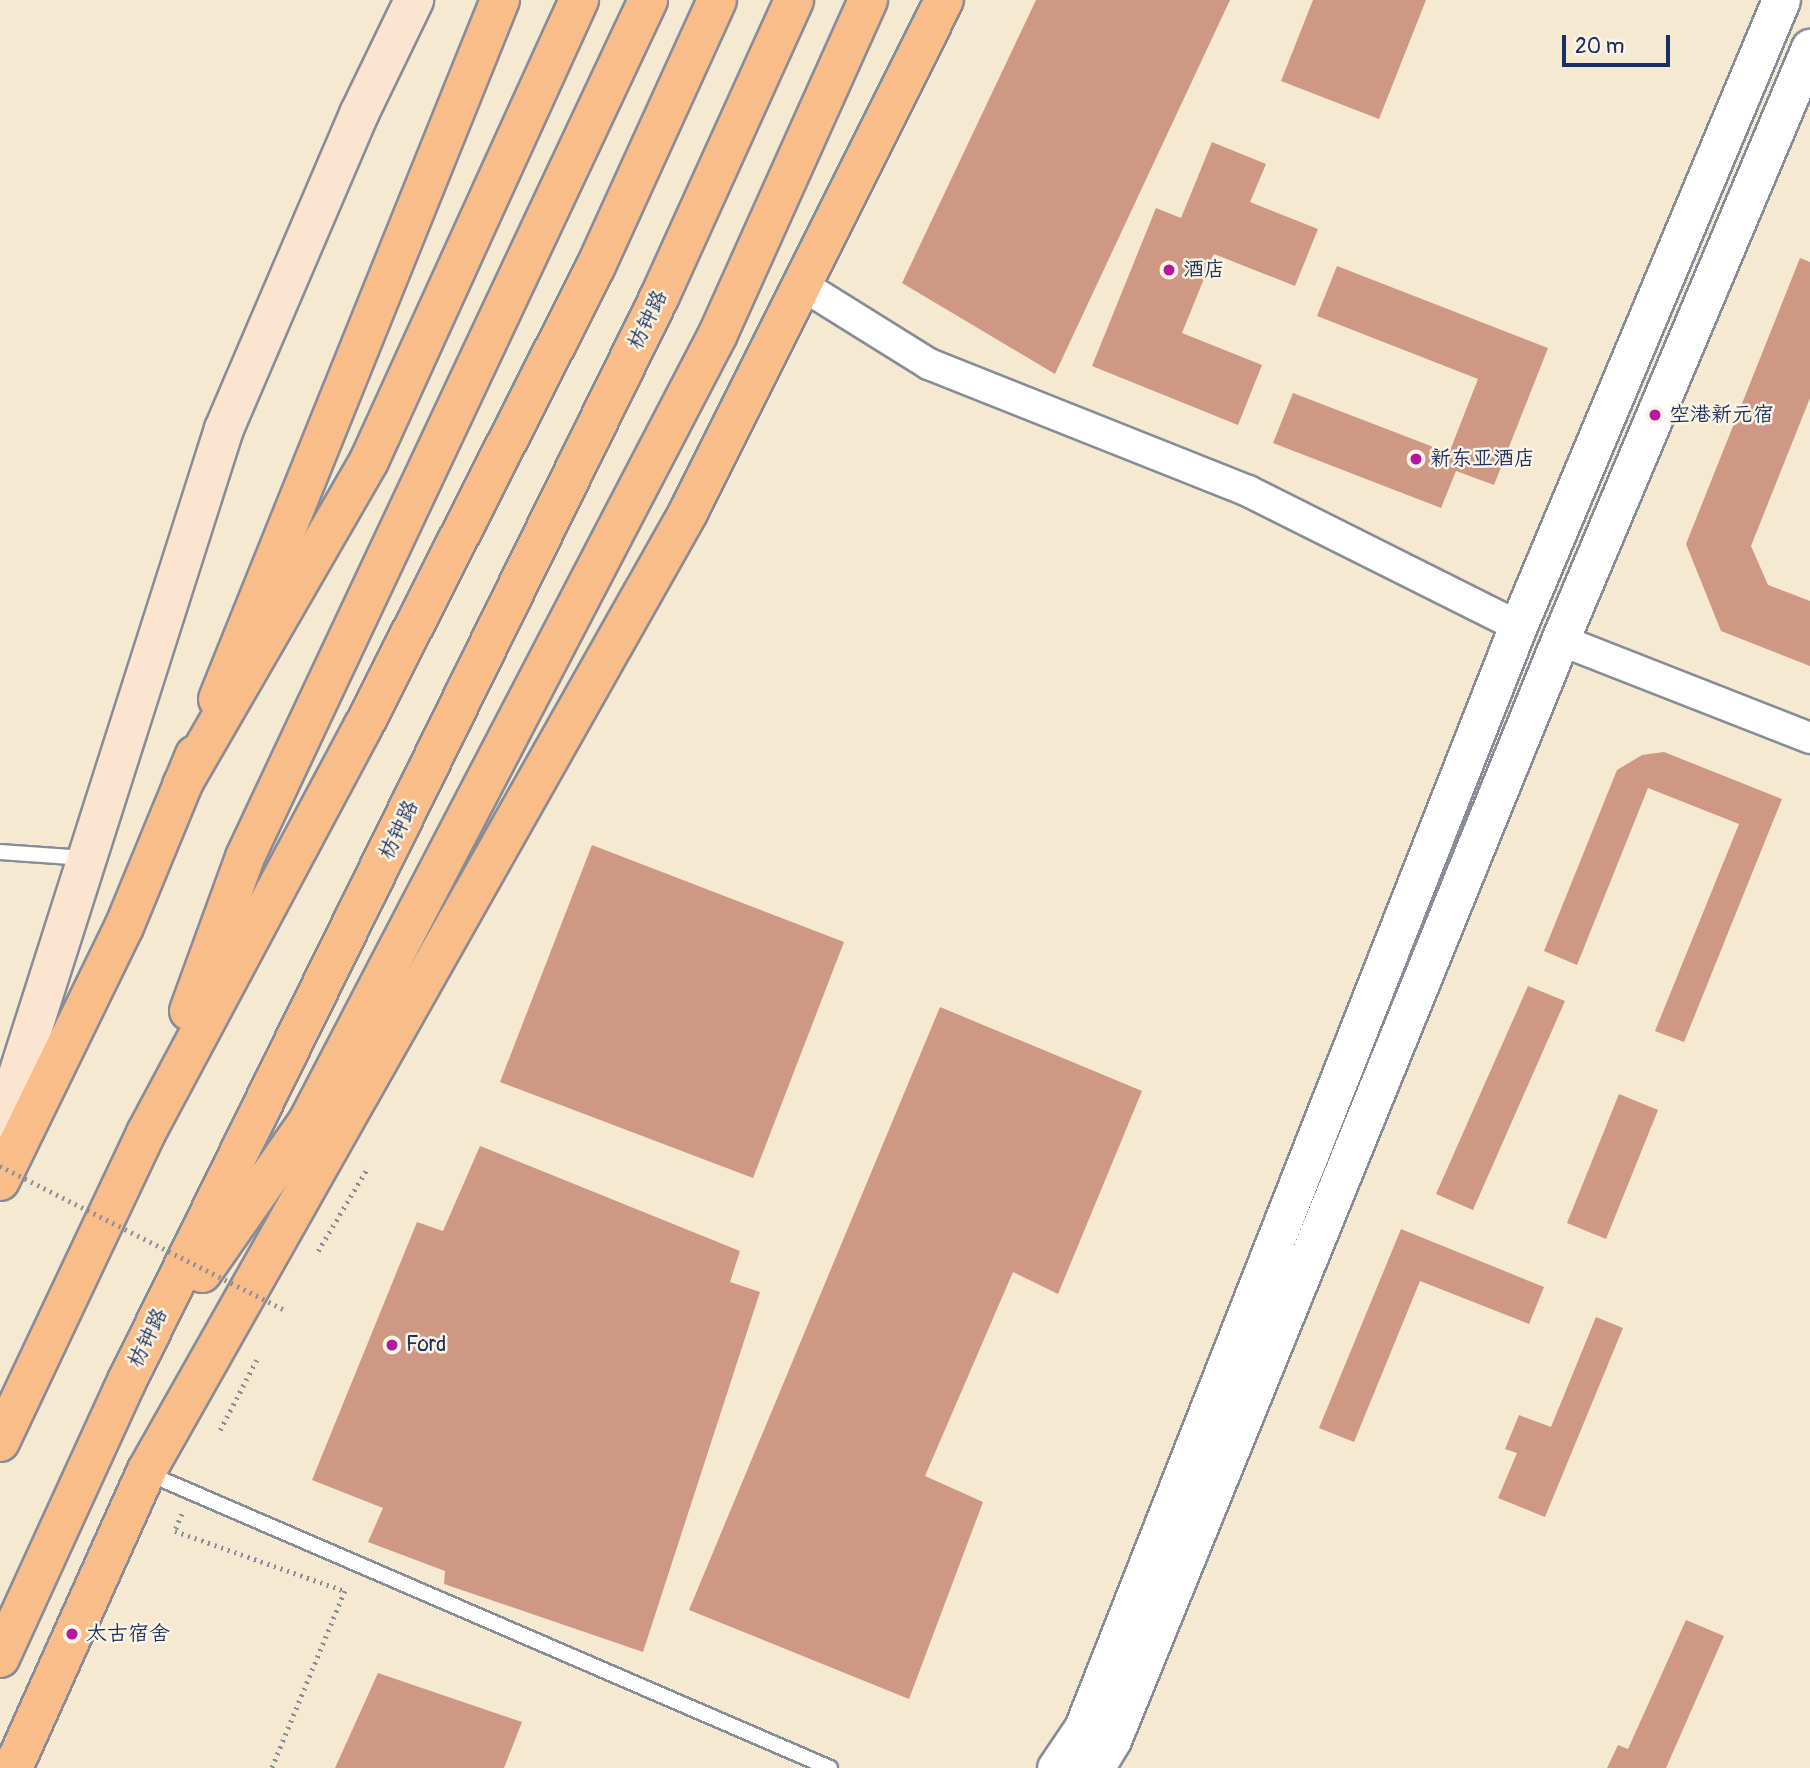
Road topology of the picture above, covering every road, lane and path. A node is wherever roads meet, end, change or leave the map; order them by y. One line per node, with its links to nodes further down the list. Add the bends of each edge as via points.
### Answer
1 (414, 0): 17 (main road, via 359,114 224,429)
2 (500, 0): 15 (main road)
3 (579, 0): 15 (main road, via 369,461)
4 (648, 0): 19 (main road, via 245,857)
5 (717, 0): 19 (main road, via 595,268 363,727)
6 (794, 0): 28 (main road, 枋钟路, via 659,298)
7 (868, 0): 28 (main road, via 718,334 308,1121)
8 (944, 0): 11 (main road)
9 (1781, 0): 12 (street)
10 (1810, 48): 13 (street)
11 (802, 285): 12 (street, via 929,363 1248,491); 31 (main road, via 689,511)
12 (1518, 626): 37 (street, via 1083,1728)
13 (1560, 640): 14 (street); 38 (street, via 1112,1740)
14 (1810, 738)
15 (183, 785): 22 (main road, via 124,927)
16 (0, 852): 17 (lane)
17 (86, 858): 18 (main road)
18 (0, 1131)
19 (146, 1133): 30 (main road)
20 (0, 1166): 25 (path, bridge)
21 (368, 1167): 23 (path)
22 (0, 1181)
23 (312, 1261)
24 (290, 1297): 25 (path)
25 (283, 1309): 26 (path)
26 (277, 1321)
27 (258, 1357): 29 (path)
28 (127, 1381): 33 (main road, 枋钟路)
29 (220, 1430)
30 (0, 1442)
31 (146, 1472): 34 (main road); 36 (lane)
32 (175, 1531): 35 (path, via 345,1591)
33 (0, 1658)
34 (13, 1768)
35 (272, 1768)
36 (830, 1768)
37 (1056, 1768)
38 (1095, 1768)

